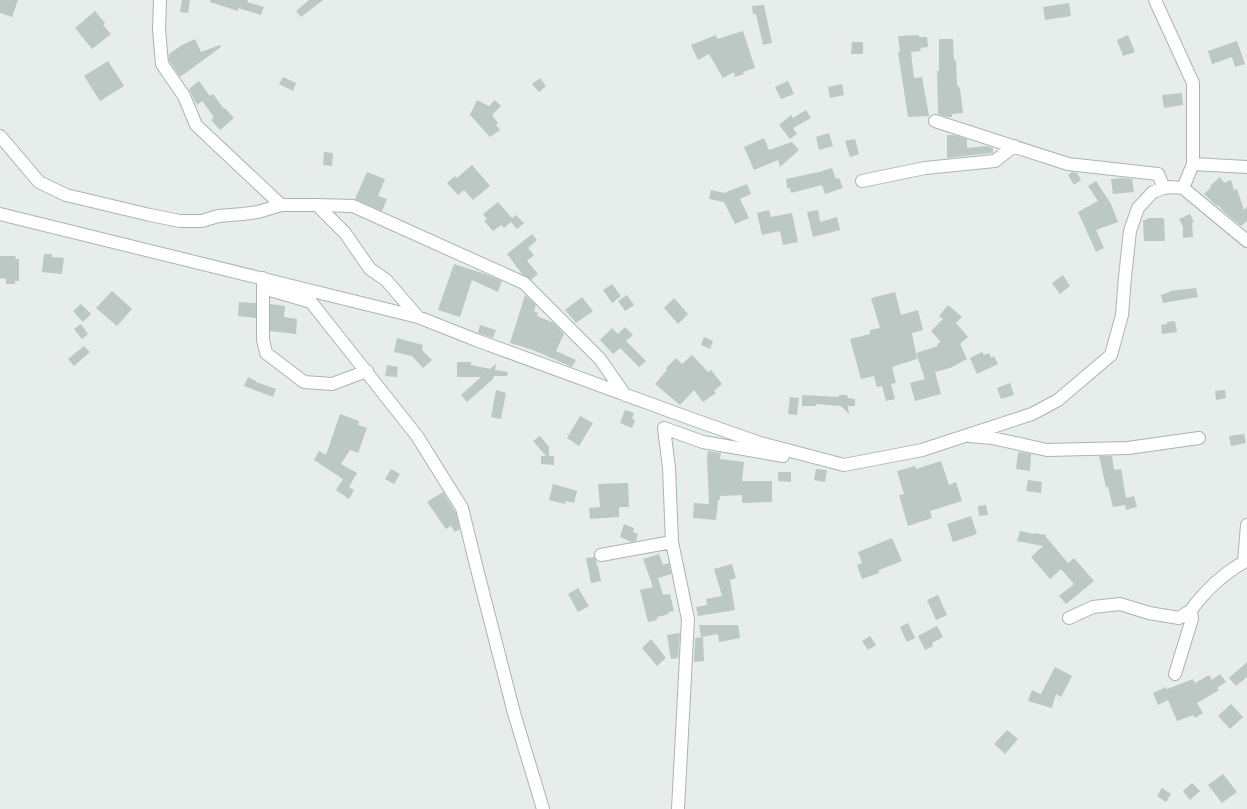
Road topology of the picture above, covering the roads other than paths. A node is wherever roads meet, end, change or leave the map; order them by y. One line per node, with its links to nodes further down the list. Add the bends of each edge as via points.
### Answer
1 (160, 0): 11 (street, via 162,64 184,96 196,125)
2 (1155, 0): 6 (street, via 1193,84)
3 (935, 121): 5 (street)
4 (0, 136): 11 (street, via 39,182 66,195 107,206 180,221 202,221 218,216 258,212)
5 (1014, 146): 8 (street, via 995,161 925,168); 9 (street, via 1068,164 1158,174)
6 (1193, 164): 7 (street); 10 (street)
7 (1247, 167)
8 (862, 181)
9 (1164, 188): 10 (street); 19 (street, via 1153,192 1138,208 1130,231 1122,315 1111,355 1058,400 1032,414)
10 (1183, 188): 14 (street)
11 (281, 205): 12 (street)
12 (317, 205): 16 (street, via 345,233 370,269 386,280); 18 (street, via 353,206 524,283 600,359)
13 (0, 214): 15 (street)
14 (1247, 241)
15 (263, 283): 16 (street); 17 (street, via 311,302); 17 (street, via 263,340 266,353 304,382 332,384)
16 (418, 317): 18 (street)
17 (367, 371): 28 (street, via 418,436 462,508 514,713)
18 (625, 395): 21 (street, via 760,443)
19 (964, 436): 20 (street, via 992,438 1048,450 1128,448); 21 (street, via 922,450 844,465)
20 (1198, 438)
21 (818, 458): 23 (street, via 793,458 703,442 664,428 669,468)
22 (1247, 525): 25 (street, via 1244,562 1201,595)
23 (672, 542): 24 (street); 29 (street, via 688,619)
24 (601, 555)
25 (1191, 610): 26 (street, via 1178,618 1120,604 1094,607); 27 (street, via 1192,619)
26 (1069, 618)
27 (1175, 674)
28 (543, 809)
29 (678, 809)

